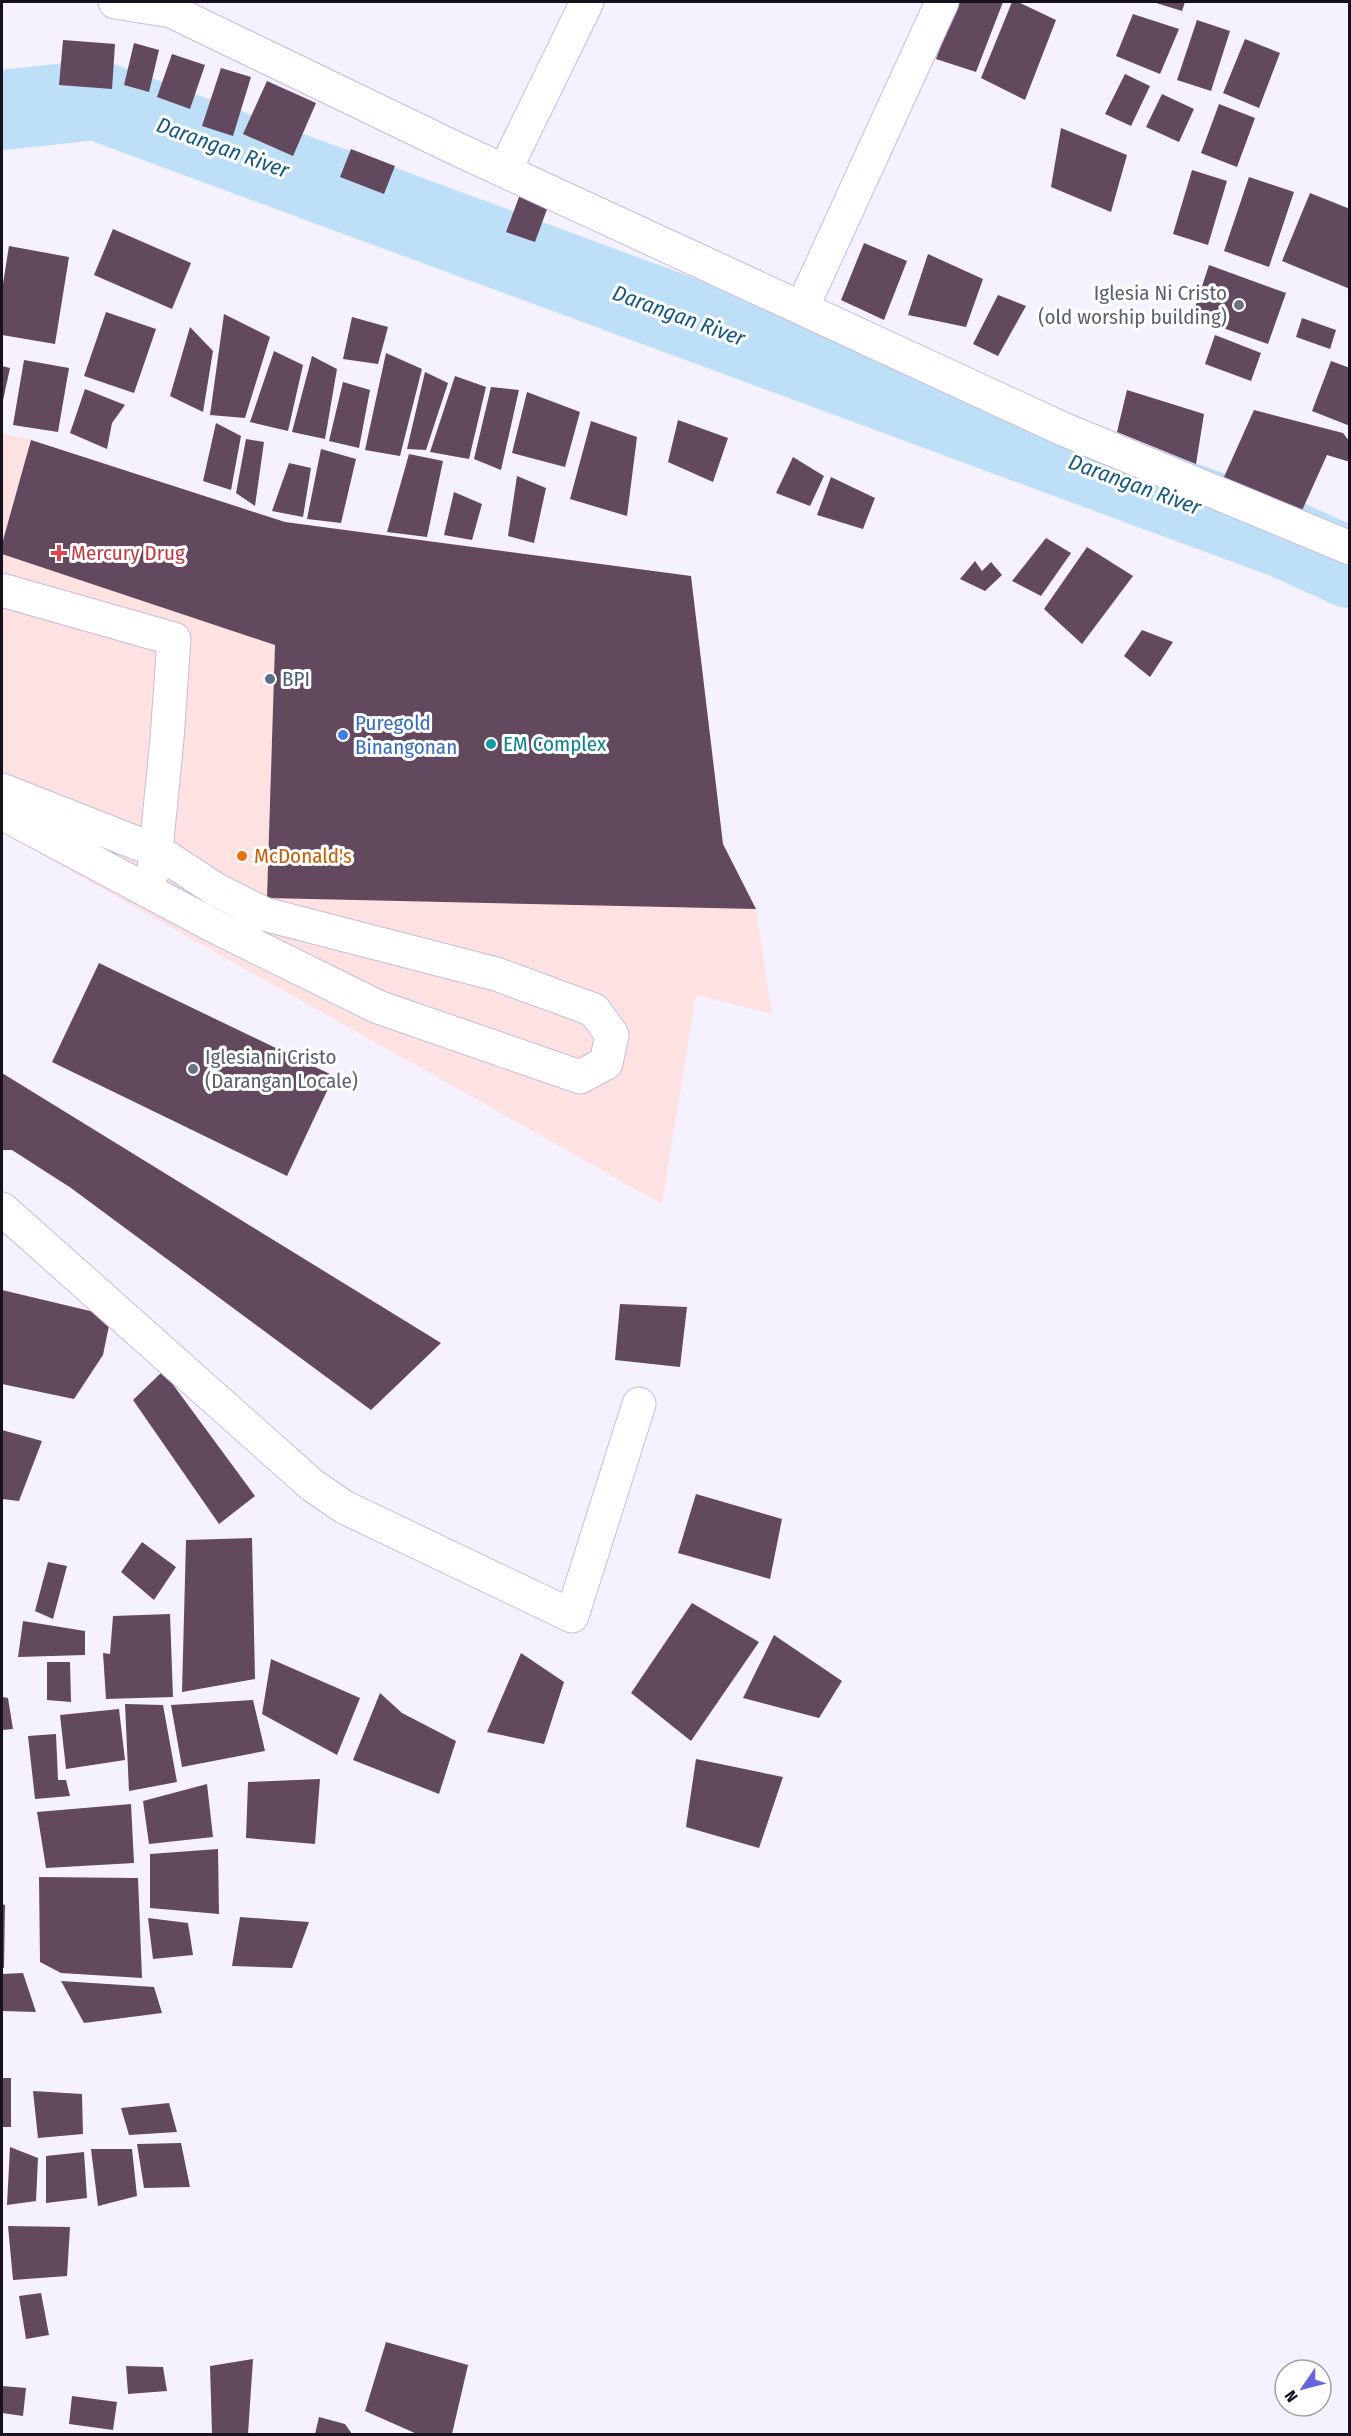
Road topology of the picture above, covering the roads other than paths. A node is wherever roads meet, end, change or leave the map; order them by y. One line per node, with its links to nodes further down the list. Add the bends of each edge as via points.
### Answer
1 (115, 2): 4 (street, via 171,11)
2 (587, 2): 4 (street)
3 (942, 2): 5 (street)
4 (505, 170): 5 (street)
5 (802, 308): 6 (street, via 1063,429)
6 (1350, 548)
7 (2, 590): 10 (street, via 174,639)
8 (2, 790): 10 (street)
9 (2, 813): 11 (street)
10 (156, 851): 11 (street); 11 (street, via 264,915 496,974 594,1010 612,1035 606,1063 580,1077 378,1007)
11 (152, 892)
12 (2, 1209): 13 (street, via 312,1485 344,1507 572,1616)
13 (639, 1404)

